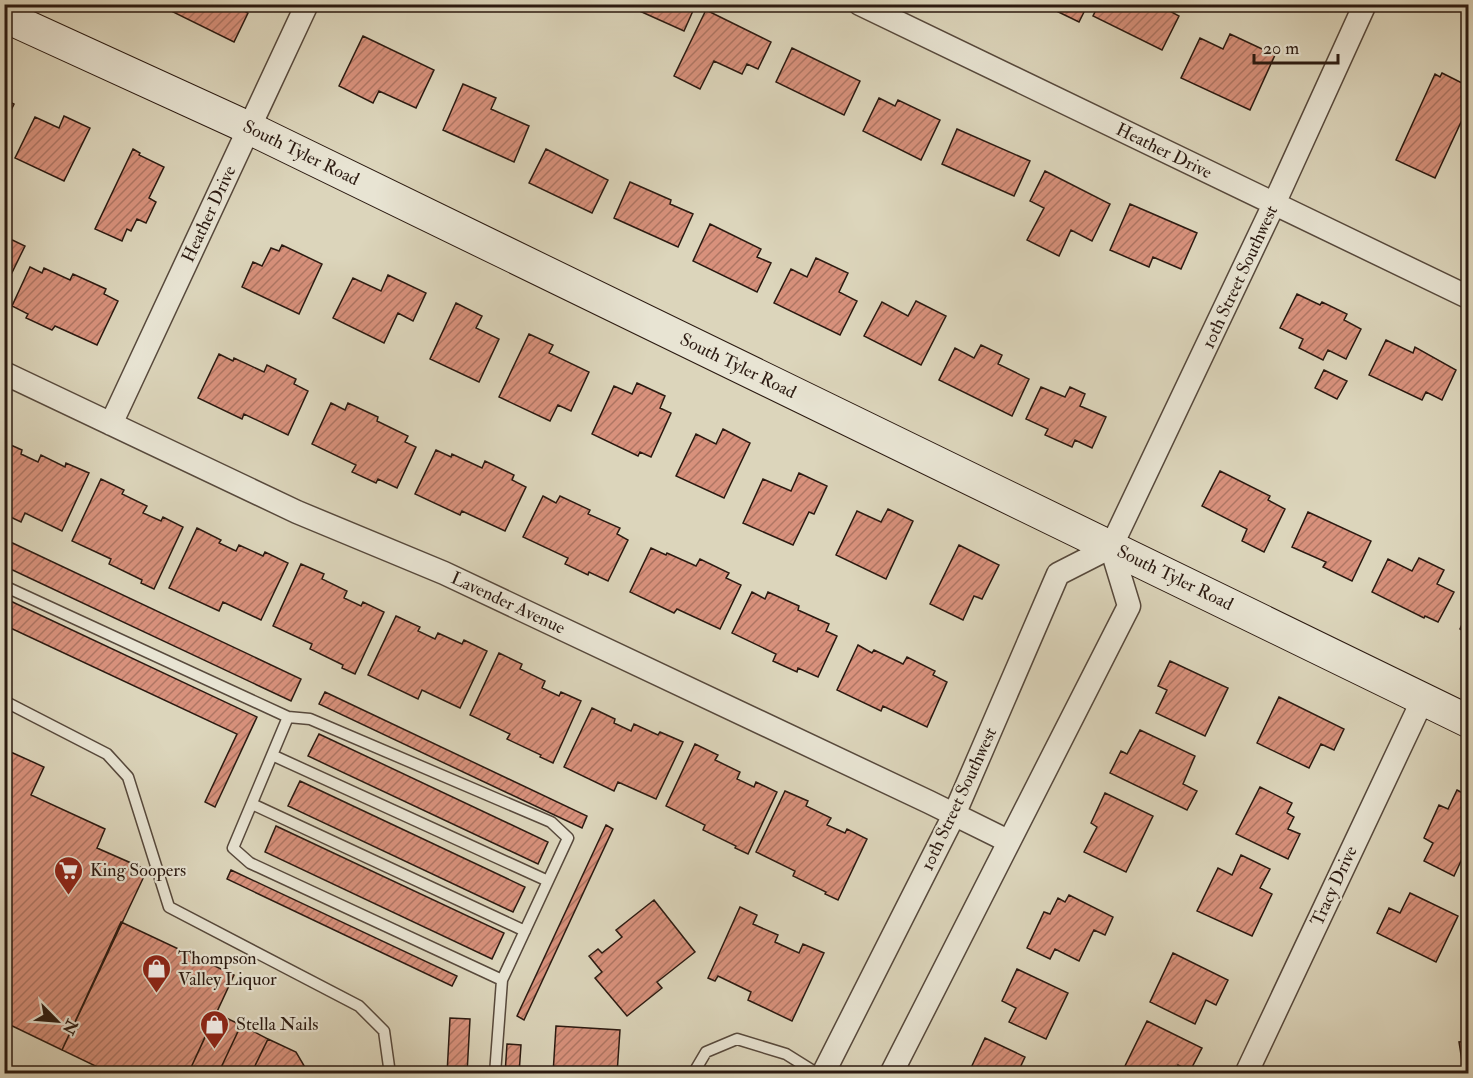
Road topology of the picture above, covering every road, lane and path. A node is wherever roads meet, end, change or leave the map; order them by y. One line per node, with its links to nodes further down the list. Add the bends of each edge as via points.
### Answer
1 (307, 4): 5 (street, Heather Drive)
2 (860, 4): 6 (street, Heather Drive)
3 (1365, 4): 6 (street, 10th Street Southwest)
4 (4, 16): 5 (street, South Tyler Road)
5 (249, 128): 9 (street, Heather Drive); 10 (street, South Tyler Road)
6 (1274, 204): 7 (street, Heather Drive); 10 (street, 10th Street Southwest)
7 (1468, 297)
8 (4, 373): 9 (street, Lavender Avenue)
9 (111, 424): 18 (street, Lavender Avenue, via 297,512 444,573)
10 (1111, 548): 12 (street, South Tyler Road); 18 (street, 10th Street Southwest, via 1058,574); 19 (street, via 1129,606)
11 (4, 586): 14 (lane)
12 (1423, 699): 15 (street, South Tyler Road); 29 (street, Tracy Drive)
13 (4, 701): 23 (lane, via 107,754 128,777 169,907 359,1006 384,1031)
14 (288, 717): 16 (lane); 20 (lane, via 310,719 551,822 568,838)
15 (1468, 721)
16 (272, 755): 17 (lane); 20 (lane)
17 (252, 804): 21 (lane); 22 (lane, via 233,848 250,863)
18 (954, 815): 19 (street, Lavender Avenue); 27 (street, 10th Street Southwest)
19 (1008, 841): 28 (street)
20 (548, 880): 21 (lane)
21 (525, 931): 22 (lane)
22 (502, 980): 24 (lane)
23 (390, 1074)
24 (495, 1074)
25 (693, 1074): 26 (lane, via 706,1052 738,1039 786,1054)
26 (818, 1074)
27 (823, 1074)
28 (891, 1074)
29 (1246, 1074)

